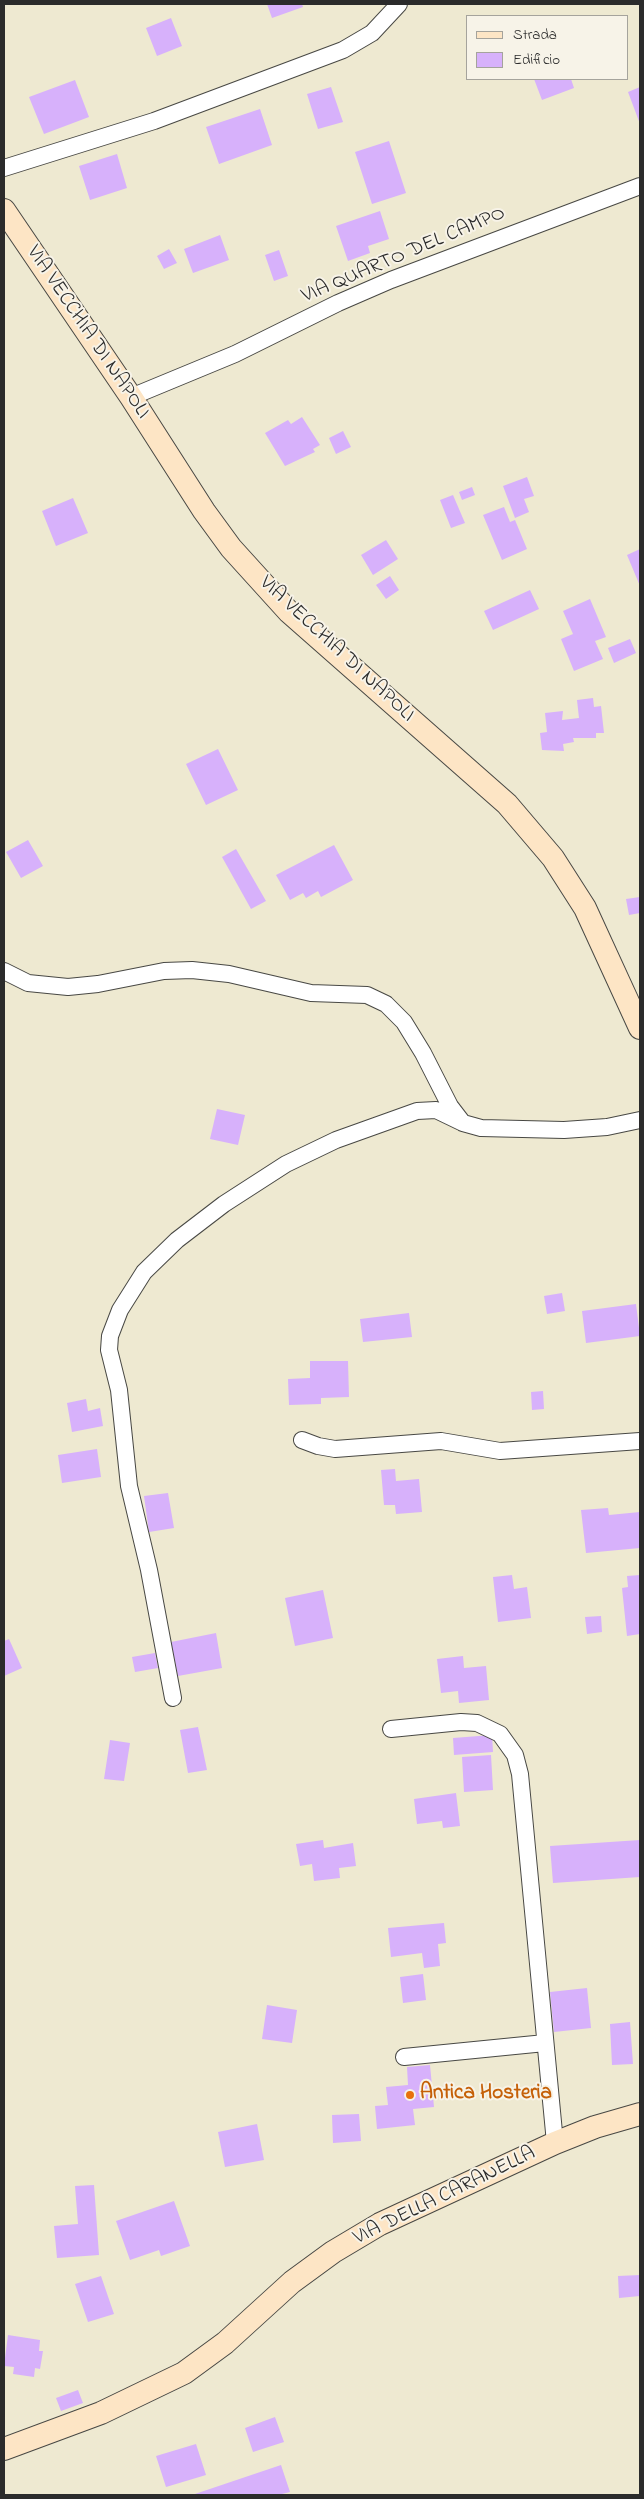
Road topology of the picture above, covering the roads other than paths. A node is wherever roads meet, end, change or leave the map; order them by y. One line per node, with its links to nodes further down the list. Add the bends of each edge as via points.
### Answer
1 (398, 4): 2 (street, via 372,33 336,53 147,123)
2 (4, 168)
3 (640, 186): 5 (street, VIA QUARTO DEL CAMPO, via 384,283 235,354)
4 (4, 210): 5 (street, VIA VECCHIA DI NAPOLI)
5 (131, 397): 7 (street, VIA VECCHIA DI NAPOLI, via 214,525 260,581 307,628 490,788 543,846 580,899 622,983)
6 (4, 971): 9 (street, via 28,983 68,987 164,971 192,970 229,974 311,993 367,995 386,1004 404,1022 450,1106)
7 (640, 1028)
8 (640, 1120): 9 (street, via 607,1127 564,1130 481,1128)
9 (463, 1123): 12 (street, via 436,1110 417,1111 336,1140 286,1164 224,1204 172,1244 139,1278 116,1316 109,1350 119,1390 126,1463)
10 (302, 1440): 11 (street, via 335,1449 441,1442 500,1451)
11 (640, 1441)
12 (173, 1698)
13 (390, 1730): 14 (street, via 478,1723 496,1730 513,1749 520,1774)
14 (545, 2043): 15 (street); 17 (street)
15 (404, 2057)
16 (640, 2114): 17 (street, VIA DELLA CARANELLA)
17 (555, 2143): 18 (street, VIA DELLA CARANELLA, via 408,2210 342,2247 292,2282 225,2343 179,2376 101,2413)
18 (4, 2449)

